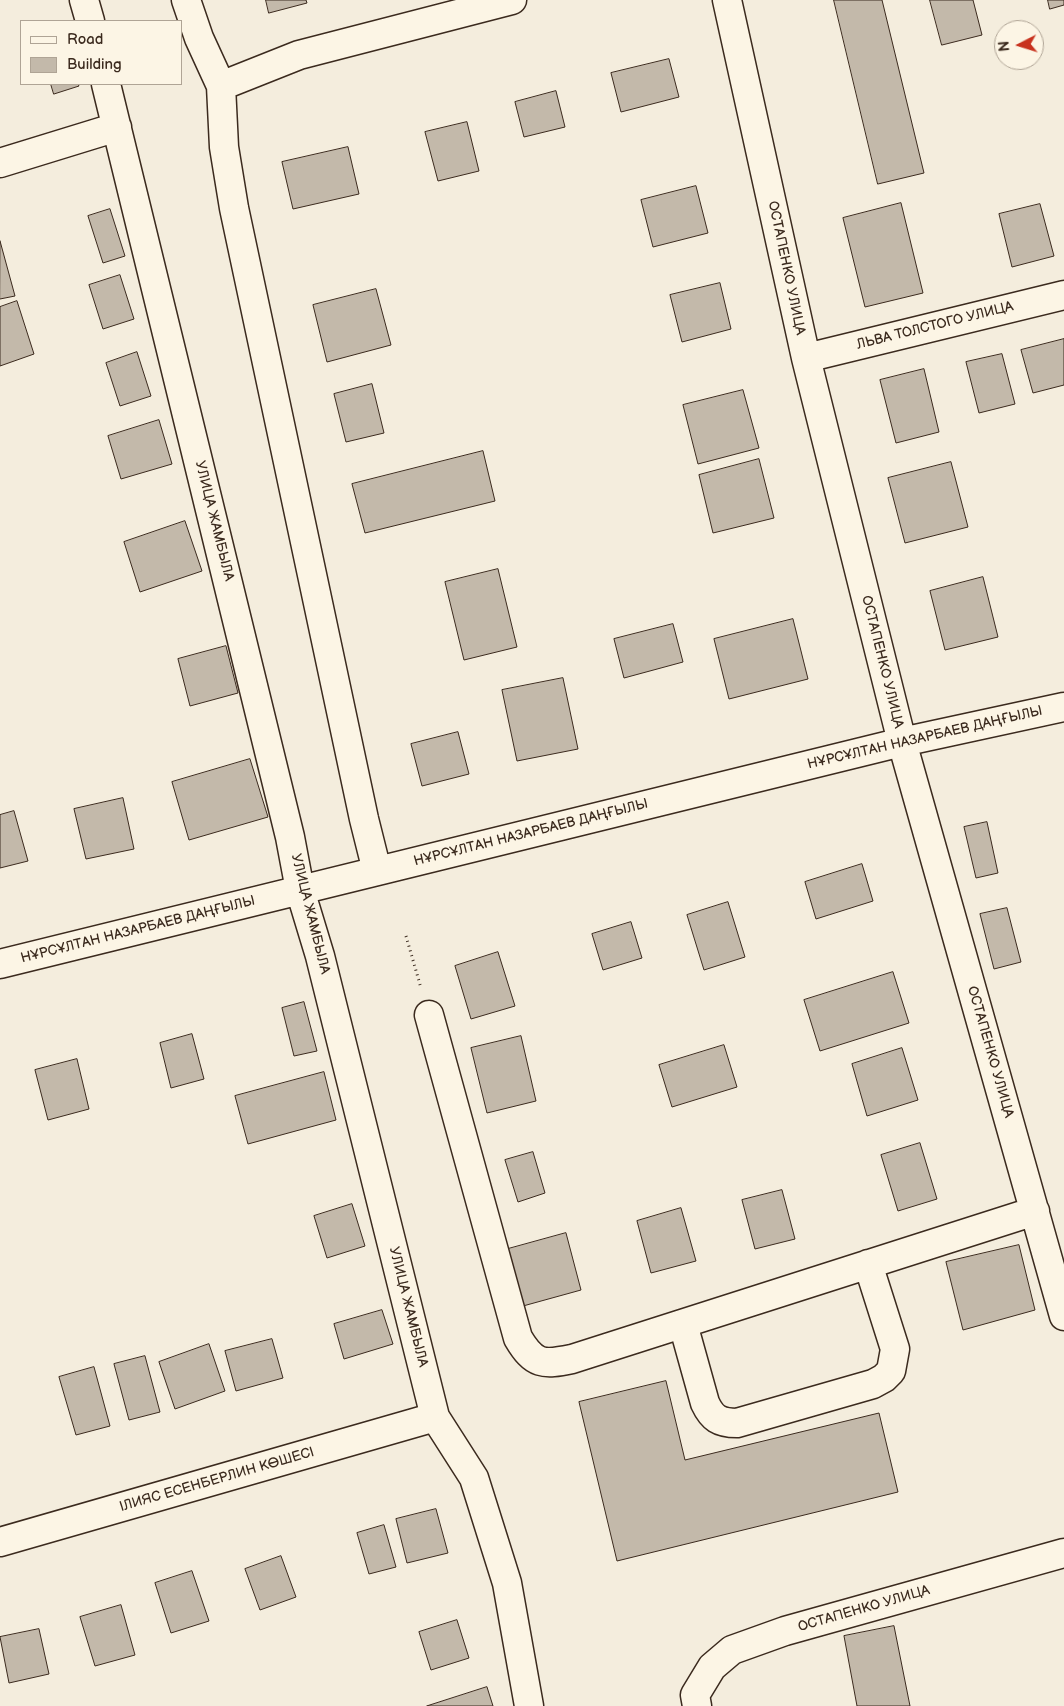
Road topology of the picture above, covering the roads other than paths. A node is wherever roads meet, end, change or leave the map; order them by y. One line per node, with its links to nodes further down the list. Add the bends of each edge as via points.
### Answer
1 (84, 0): 5 (street)
2 (186, 0): 7 (street)
3 (512, 0): 7 (street, via 299,55)
4 (727, 0): 11 (street, ОСТАПЕНКО УЛИЦА)
5 (90, 20)
6 (106, 85): 8 (street, УЛИЦА ЖАМБЫЛА)
7 (220, 86): 14 (street, via 224,147 234,208)
8 (117, 127): 9 (street); 15 (street, УЛИЦА ЖАМБЫЛА, via 290,837)
9 (0, 163)
10 (1064, 295): 11 (street, ЛЬВА ТОЛСТОГО УЛИЦА)
11 (806, 358): 13 (street, ОСТАПЕНКО УЛИЦА)
12 (1064, 706): 13 (street, НҰРСҰЛТАН НАЗАРБАЕВ ДАҢҒЫЛЫ)
13 (902, 742): 14 (street, НҰРСҰЛТАН НАЗАРБАЕВ ДАҢҒЫЛЫ); 18 (street, ОСТАПЕНКО УЛИЦА)
14 (377, 871): 15 (street, НҰРСҰЛТАН НАЗАРБАЕВ ДАҢҒЫЛЫ)
15 (300, 890): 16 (street, НҰРСҰЛТАН НАЗАРБАЕВ ДАҢҒЫЛЫ); 22 (street, УЛИЦА ЖАМБЫЛА, via 320,956)
16 (0, 964)
17 (429, 1015): 21 (street, via 518,1338 528,1354 541,1362 572,1359)
18 (1035, 1211): 19 (street); 20 (street, ОСТАПЕНКО УЛИЦА)
19 (868, 1264): 21 (street); 21 (street, via 895,1349 891,1371 873,1384 737,1423 727,1423 710,1413 704,1402)
20 (1064, 1316)
21 (683, 1324)
22 (435, 1417): 23 (street, ІЛИЯС ЕСЕНБЕРЛИН КӨШЕСІ); 25 (street, УЛИЦА ЖАМБЫЛА, via 474,1478 507,1583)
23 (0, 1542)
24 (1064, 1553): 26 (street, ОСТАПЕНКО УЛИЦА, via 785,1631 732,1650 712,1667 695,1696)
25 (530, 1706)
26 (697, 1706)

